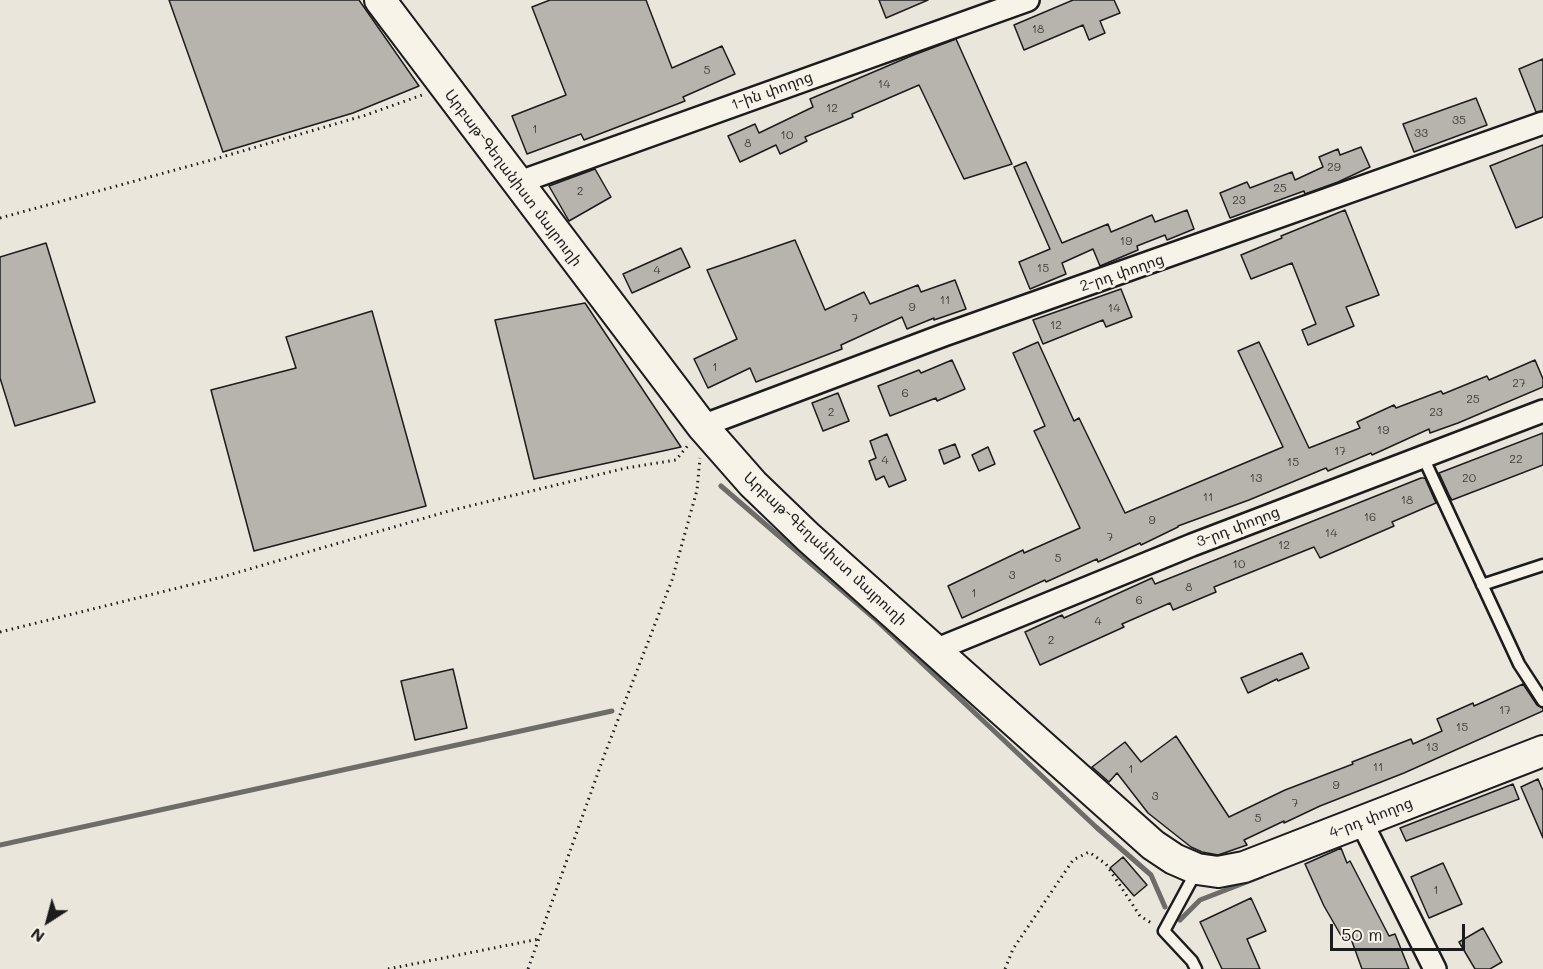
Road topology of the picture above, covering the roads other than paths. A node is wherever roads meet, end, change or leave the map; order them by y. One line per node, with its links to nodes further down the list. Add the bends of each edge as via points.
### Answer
1 (380, 0): 4 (main road, Արբաթ-Գեղանիստ մայրուղի)
2 (1028, 0): 4 (street, 1-ին փողոց)
3 (1543, 123): 6 (street, 2-րդ փողոց, via 944,335)
4 (517, 183): 6 (main road, Արբաթ-Գեղանիստ մայրուղի)
5 (1543, 411): 7 (street, 3-րդ փողոց)
6 (702, 426): 10 (main road, Արբաթ-Գեղանիստ մայրուղի, via 768,499)
7 (1423, 457): 9 (lane); 10 (street, 3-րդ փողոց, via 1192,544)
8 (1543, 565): 9 (lane)
9 (1482, 585): 11 (lane, via 1519,664)
10 (935, 650): 14 (main road, Արբաթ-Գեղանիստ մայրուղի, via 1154,846)
11 (1543, 701)
12 (1543, 752): 13 (main road, 4-րդ փողոց)
13 (1361, 821): 14 (main road, 4-րդ փողոց, via 1244,867 1218,872); 16 (street)
14 (1197, 869): 15 (lane, via 1164,932)
15 (1196, 969)
16 (1436, 969)

